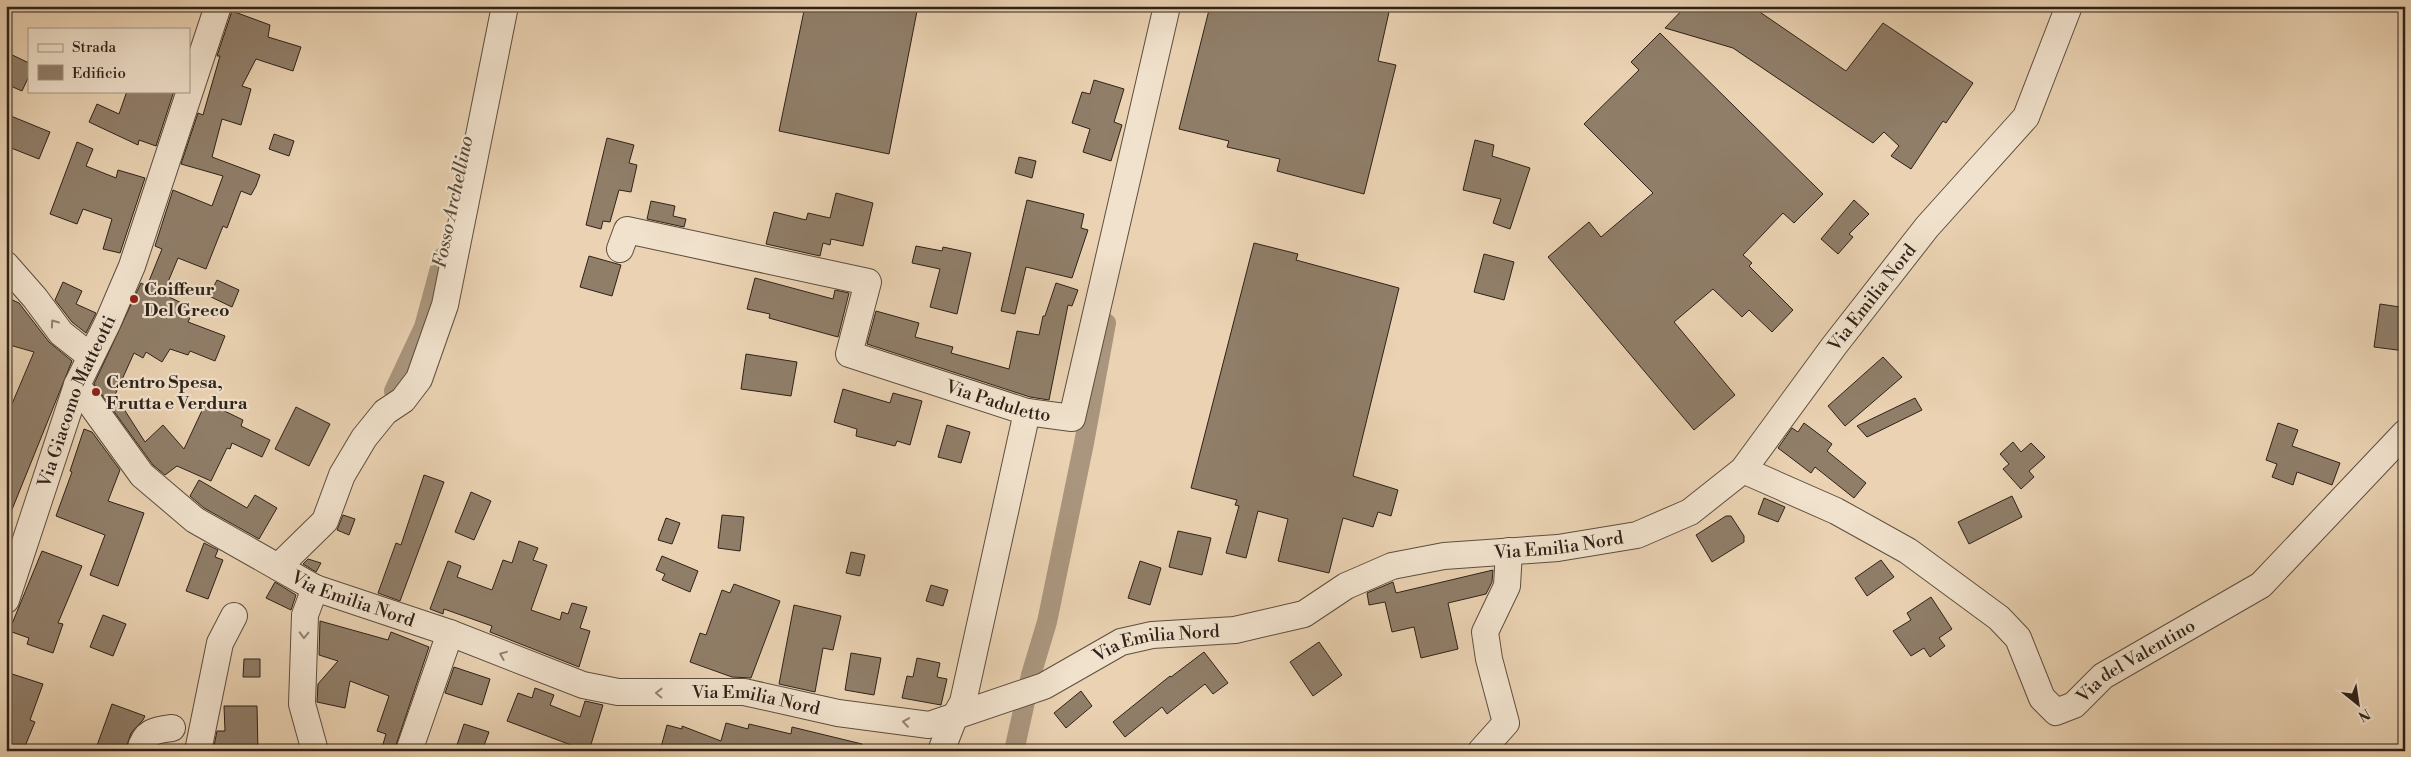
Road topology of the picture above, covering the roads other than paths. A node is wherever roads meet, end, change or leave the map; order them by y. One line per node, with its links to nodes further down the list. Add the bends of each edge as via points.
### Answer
1 (218, 6): 5 (street, Via Giacomo Matteotti)
2 (505, 6): 15 (street, via 445,305 419,379 403,400 385,412 364,438 342,475 325,521)
3 (1167, 6): 11 (street, Via Paduletto, via 1072,418)
4 (2069, 6): 13 (street, Via Emilia Nord, via 2026,117 1928,227 1834,346)
5 (190, 91)
6 (190, 92): 9 (street, Via Giacomo Matteotti, via 132,266)
7 (620, 249): 11 (street, Via Paduletto, via 627,230 868,282 849,354)
8 (6, 265): 9 (street, one-way to 8, via 61,333)
9 (90, 356): 10 (street, Via Giacomo Matteotti)
10 (77, 385): 15 (street, Via Emilia Nord, via 142,475 195,520); 17 (street, Via Giacomo Matteotti)
11 (1027, 412): 20 (street, via 964,702)
12 (2405, 434): 13 (street, Via del Valentino, via 2262,585 2103,676 2074,705 2056,712 2042,698 2018,638 1999,618 1908,551 1836,511)
13 (1743, 470): 14 (street, Via Emilia Nord, via 1690,512 1637,535)
14 (1510, 552): 20 (street, Via Emilia Nord, via 1444,556 1392,566 1346,586 1304,614 1235,630 1152,635 1121,642 1044,686); 27 (street, via 1507,586 1484,632 1506,723)
15 (278, 568): 16 (street, Via Emilia Nord)
16 (315, 588): 19 (street, Via Emilia Nord); 24 (street, one-way to 24, via 305,615 302,704)
17 (6, 600)
18 (234, 616): 23 (street, via 220,643)
19 (450, 633): 20 (street, Via Emilia Nord, one-way to 19, via 929,725 838,713 744,692 618,692 550,674); 25 (street)
20 (954, 718): 26 (street)
21 (172, 728): 22 (street, via 152,730 143,740)
22 (140, 751)
23 (198, 751)
24 (315, 751)
25 (409, 751)
26 (941, 751)
27 (1481, 751)

